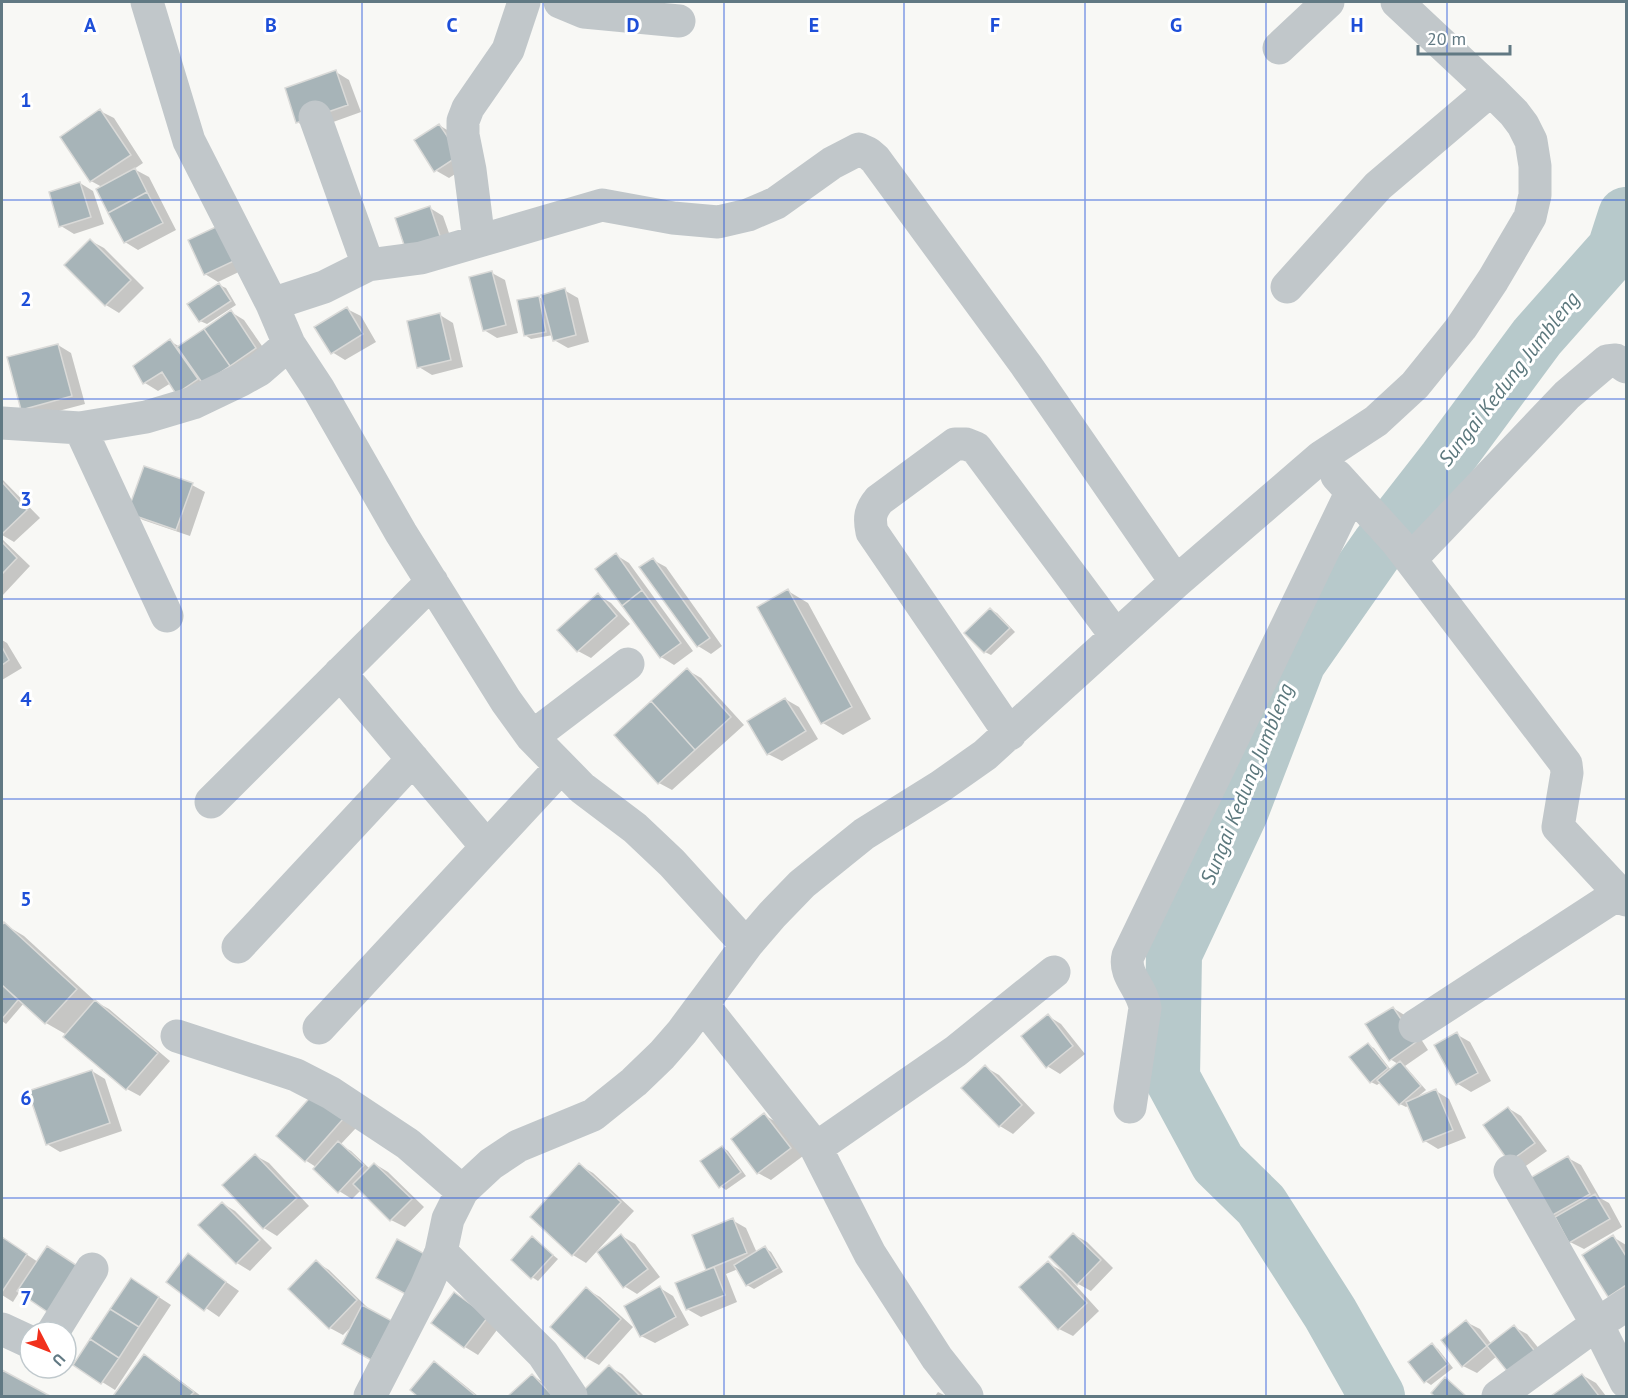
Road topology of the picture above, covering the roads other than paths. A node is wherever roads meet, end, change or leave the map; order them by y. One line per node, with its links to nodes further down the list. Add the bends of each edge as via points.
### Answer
1 (147, 2): 13 (street, via 189,141)
2 (524, 2): 10 (street, via 508,50 463,121)
3 (560, 2): 6 (street, via 584,12 609,16)
4 (1328, 2): 7 (street)
5 (1397, 2): 8 (street)
6 (679, 21)
7 (1280, 48)
8 (1491, 90): 12 (street, via 1378,186); 18 (street, via 1519,119 1531,141 1535,195 1530,217 1461,328 1415,385 1376,421)
9 (315, 117): 11 (street)
10 (479, 241): 11 (street, via 421,258); 22 (street, via 602,205 718,222 748,216 859,149 875,159 1026,364)
11 (368, 265): 13 (street, via 324,287)
12 (1287, 287)
13 (273, 304): 14 (street)
14 (289, 344): 17 (street, via 259,370 192,403 146,417); 21 (street)
15 (1626, 367): 20 (street, via 1616,360 1607,361 1486,478)
16 (2, 423): 17 (street)
17 (80, 428): 23 (street)
18 (1321, 458): 19 (street); 22 (street)
19 (1356, 498): 20 (street); 41 (street, via 1128,956 1126,967 1145,1008)
20 (1404, 550): 33 (street, via 1566,764 1568,773 1558,827)
21 (432, 582): 26 (street); 28 (street)
22 (1176, 582): 24 (street)
23 (167, 616)
24 (1116, 636): 27 (street); 27 (street, via 976,448 955,444 879,500 872,509 872,532)
25 (628, 664): 28 (street)
26 (340, 673): 29 (street); 31 (street)
27 (1010, 734): 34 (street, via 829,861 771,915)
28 (532, 737): 30 (street)
29 (413, 759): 32 (street); 35 (street)
30 (561, 766): 32 (street); 34 (street, via 672,862)
31 (211, 802)
32 (487, 847): 39 (street)
33 (1624, 896): 38 (street)
34 (748, 943): 37 (street)
35 (238, 947)
36 (1054, 972): 42 (street, via 956,1051)
37 (703, 1005): 42 (street); 44 (street, via 662,1055 605,1106 593,1115 518,1146)
38 (1415, 1026)
39 (319, 1028)
40 (177, 1036): 44 (street, via 296,1075 331,1093 408,1144)
41 (1130, 1107)
42 (816, 1148): 55 (street, via 870,1254 937,1358)
43 (1510, 1171): 49 (street)
44 (462, 1191): 45 (street, via 448,1219)
45 (441, 1252): 53 (street); 54 (street, via 543,1354)
46 (92, 1269): 48 (street)
47 (1626, 1305): 49 (street)
48 (60, 1320)
49 (1597, 1324): 52 (street); 56 (street)
50 (2, 1329): 51 (street)
51 (18, 1336)
52 (1626, 1382)
53 (370, 1396)
54 (571, 1396)
55 (968, 1396)
56 (1498, 1396)

